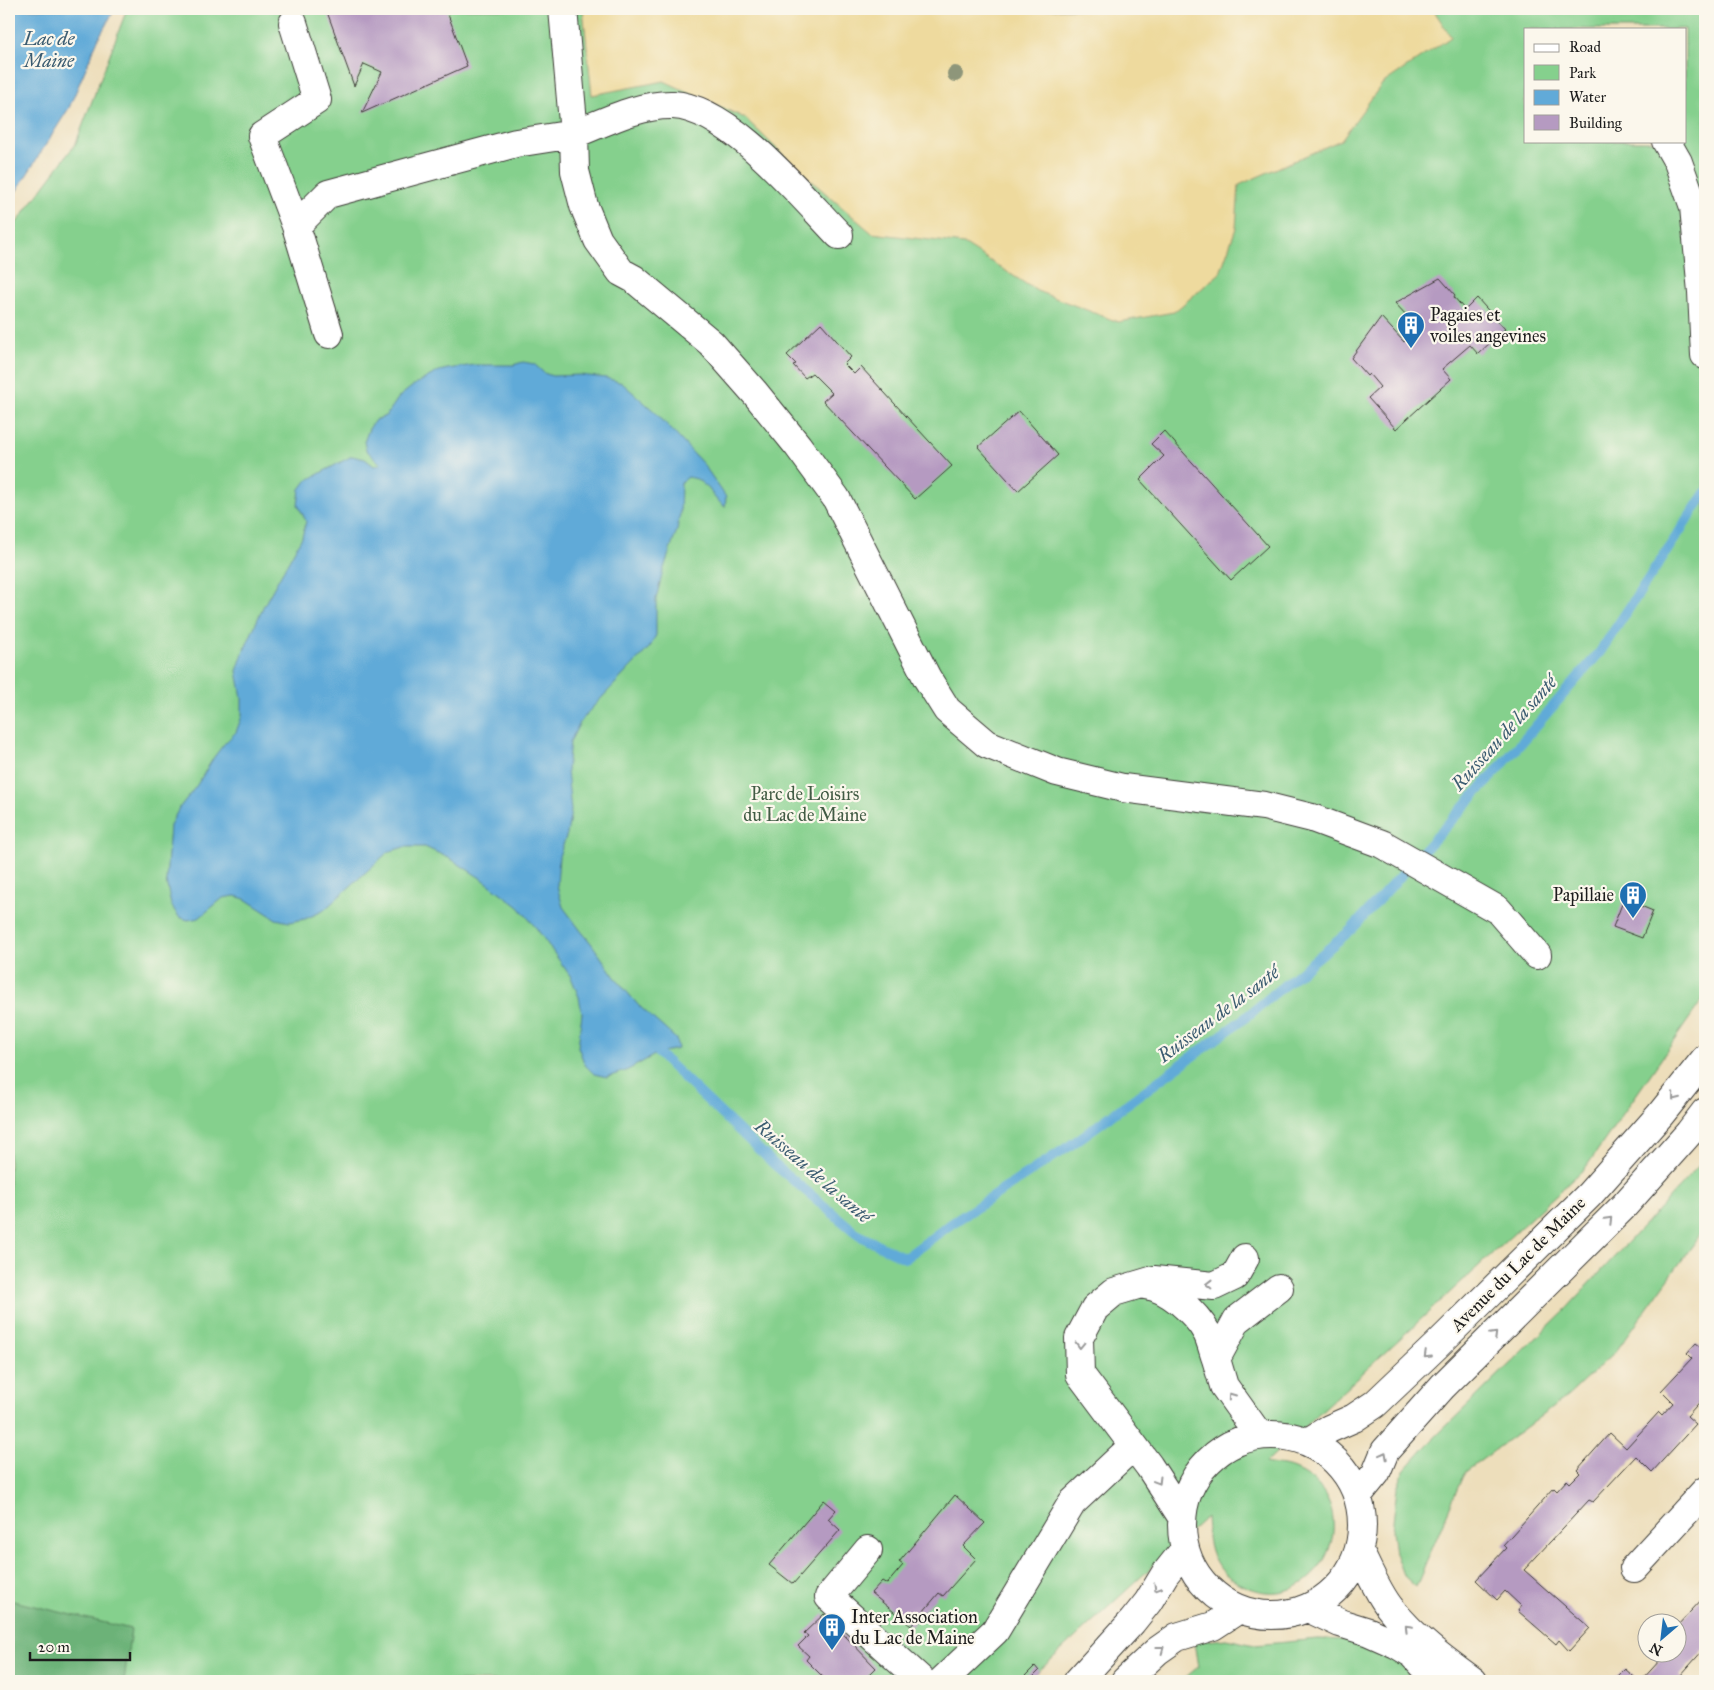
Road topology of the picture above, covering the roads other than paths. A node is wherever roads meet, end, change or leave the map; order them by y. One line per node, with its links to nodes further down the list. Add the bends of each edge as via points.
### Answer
1 (563, 9): 3 (street)
2 (293, 23): 5 (street, via 317,100 262,136)
3 (574, 134): 5 (street, via 516,143 328,194); 6 (street, via 647,108 674,105 699,112 755,148); 9 (street, via 577,180 598,240 620,272 634,279 711,344 798,446 836,498 900,628 947,710 987,744 1057,772 1123,788 1264,806 1312,818 1382,844 1498,910)
4 (1667, 142): 8 (street, via 1678,162 1694,206)
5 (296, 226): 7 (street)
6 (839, 235)
7 (329, 334)
8 (1705, 355)
9 (1537, 955)
10 (1705, 1059): 17 (street, Avenue du Lac de Maine, one-way to 17, via 1589,1195 1436,1346 1375,1404)
11 (1705, 1112): 20 (street, Avenue du Lac de Maine, one-way to 11, via 1376,1473 1385,1451 1443,1386 1623,1206)
12 (1245, 1258): 13 (street, one-way to 13, via 1235,1276 1214,1286 1154,1280)
13 (1140, 1285): 15 (street, via 1154,1286 1194,1314 1207,1333); 18 (street, one-way to 18, via 1114,1292 1095,1308 1079,1338 1080,1374)
14 (1279, 1288): 15 (street, via 1237,1320)
15 (1216, 1359): 16 (street, one-way to 15, via 1224,1386)
16 (1259, 1436): 17 (street, via 1286,1436); 21 (street, via 1240,1440 1207,1462 1190,1487)
17 (1308, 1442): 20 (street, via 1338,1463)
18 (1133, 1446): 21 (street, one-way to 21); 29 (street, via 1072,1503 995,1631)
19 (1705, 1491): 25 (street)
20 (1358, 1494): 24 (street, via 1363,1522)
21 (1182, 1517): 22 (street)
22 (1185, 1548): 27 (street, via 1205,1586); 30 (street, one-way to 30, via 1132,1622)
23 (868, 1550): 28 (street, via 830,1597)
24 (1359, 1551): 26 (street, via 1340,1585); 33 (street, one-way to 24, via 1438,1655 1390,1608)
25 (1634, 1568)
26 (1308, 1608): 27 (street, via 1288,1614 1267,1615); 32 (street, via 1396,1644 1411,1654)
27 (1240, 1609): 31 (street, one-way to 27, via 1157,1651 1178,1637 1213,1626)
28 (922, 1681)
29 (942, 1681)
30 (1078, 1681)
31 (1125, 1681)
32 (1437, 1681)
33 (1473, 1681)

